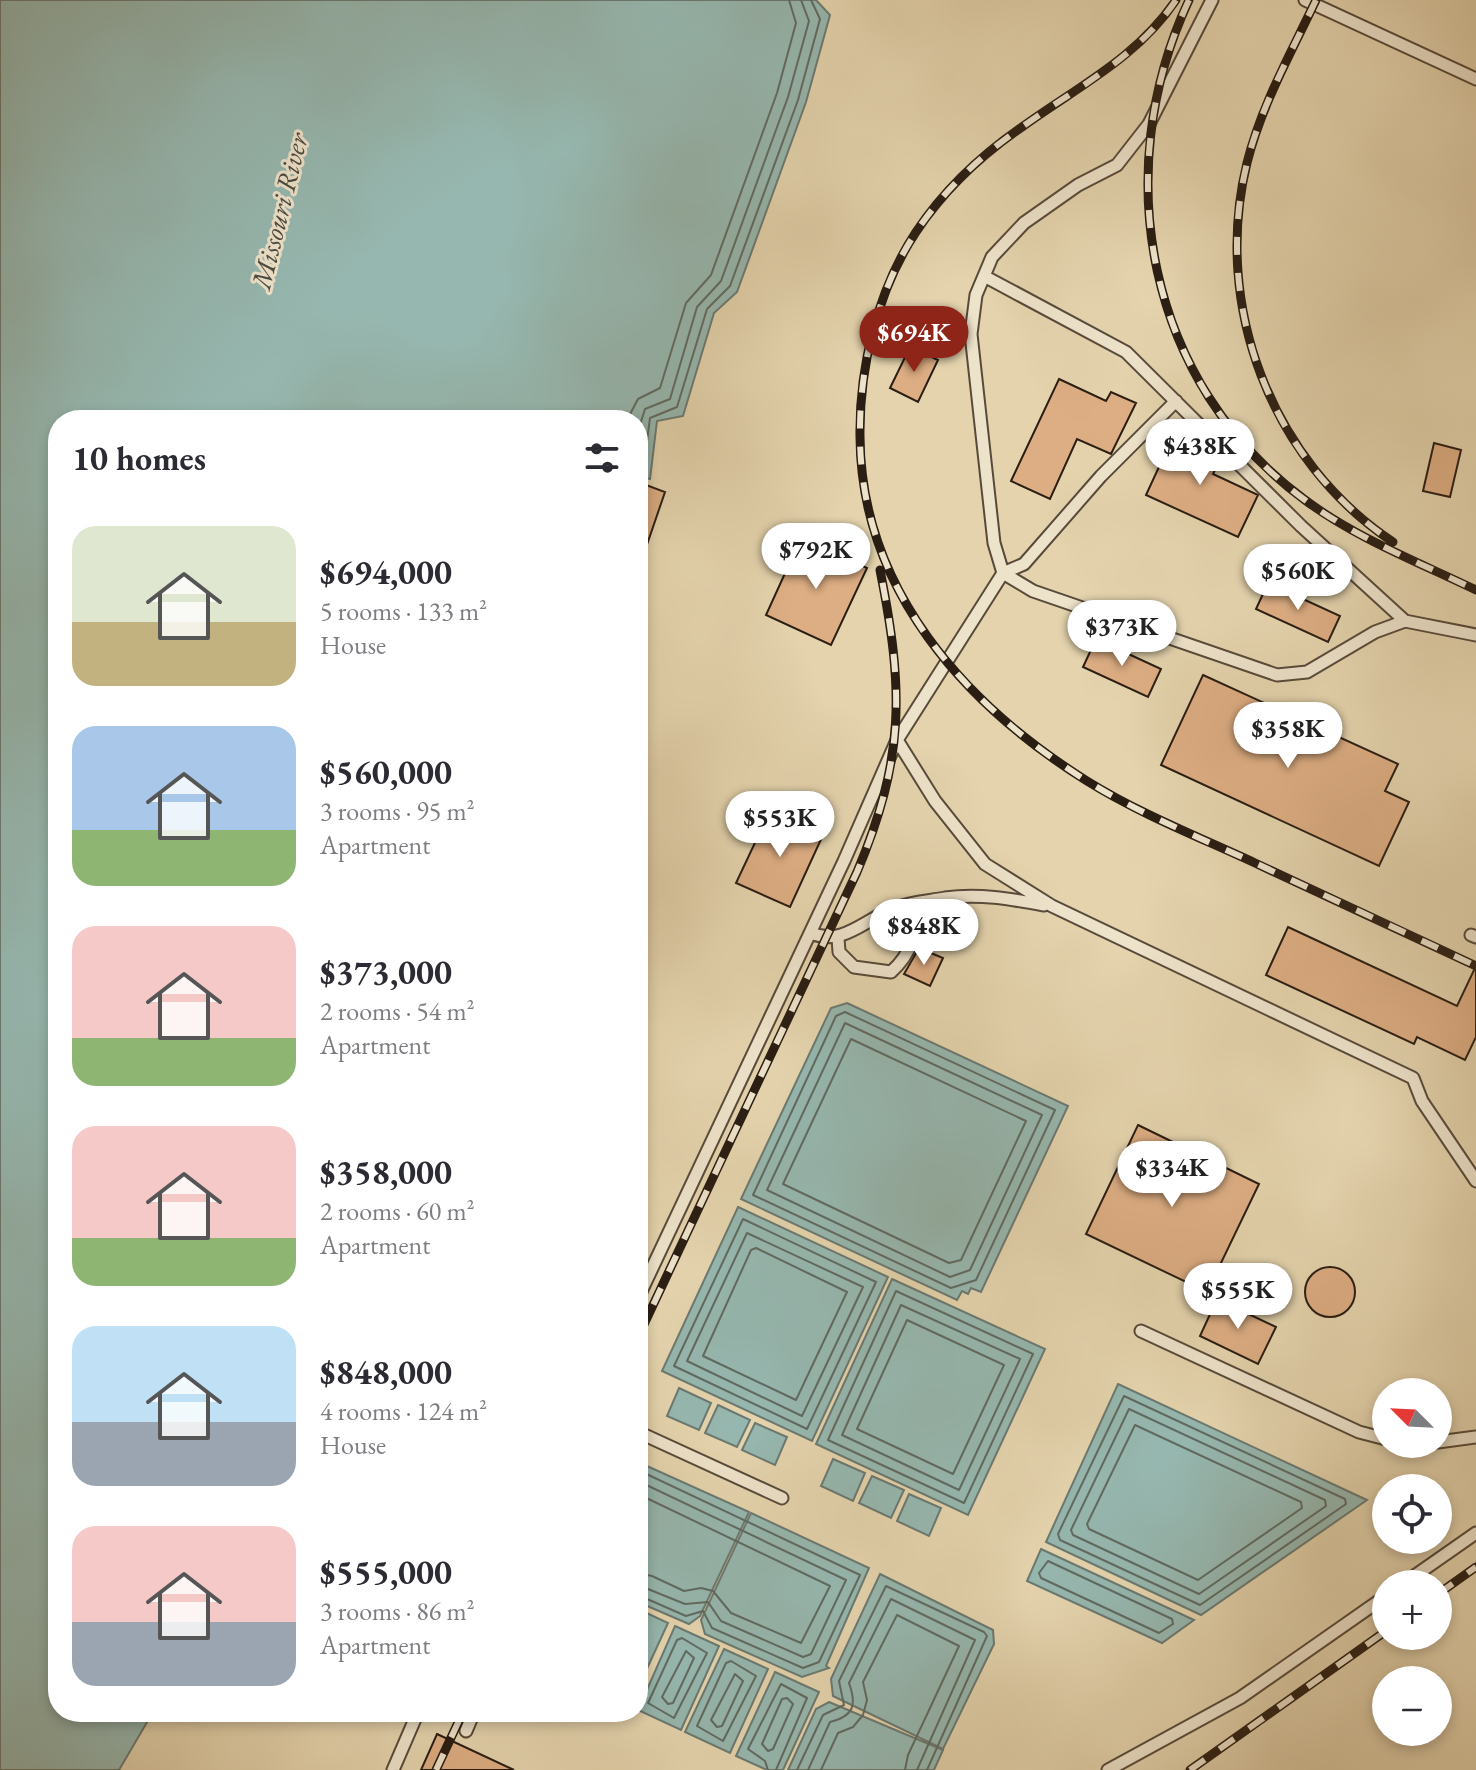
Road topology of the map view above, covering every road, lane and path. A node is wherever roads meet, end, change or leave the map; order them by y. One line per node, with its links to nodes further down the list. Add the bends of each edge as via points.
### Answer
1 (1212, 0): 4 (lane, via 1149,124 1117,165 1024,223 992,257)
2 (1305, 0): 3 (lane)
3 (1476, 79)
4 (984, 276): 5 (lane, via 1126,352); 6 (lane, via 971,334 993,530)
5 (1176, 401): 6 (lane, via 1024,564); 7 (lane)
6 (1003, 573): 7 (lane, via 1033,591 1277,675 1307,672 1375,632); 9 (lane)
7 (1405, 621): 8 (lane)
8 (1476, 635)
9 (897, 740): 11 (lane, via 935,801 985,864); 12 (lane)
10 (922, 903): 11 (lane, via 997,896); 13 (lane, via 896,907); 13 (lane, via 918,930 891,972 854,967 839,952)
11 (1052, 906): 14 (lane, via 1413,1078 1422,1101)
12 (811, 933): 13 (lane); 15 (lane)
13 (838, 938)
14 (1476, 1181)
15 (648, 1277)
16 (1141, 1331): 17 (lane)
17 (1372, 1435)
18 (648, 1437): 21 (lane)
19 (1476, 1437): 20 (lane)
20 (1452, 1440)
21 (782, 1498)
22 (1476, 1533): 23 (lane)
23 (1423, 1570)
24 (1372, 1606): 29 (lane, via 1240,1698)
25 (414, 1722): 28 (lane)
26 (470, 1722): 27 (lane)
27 (466, 1731)
28 (393, 1770)
29 (1108, 1770)

